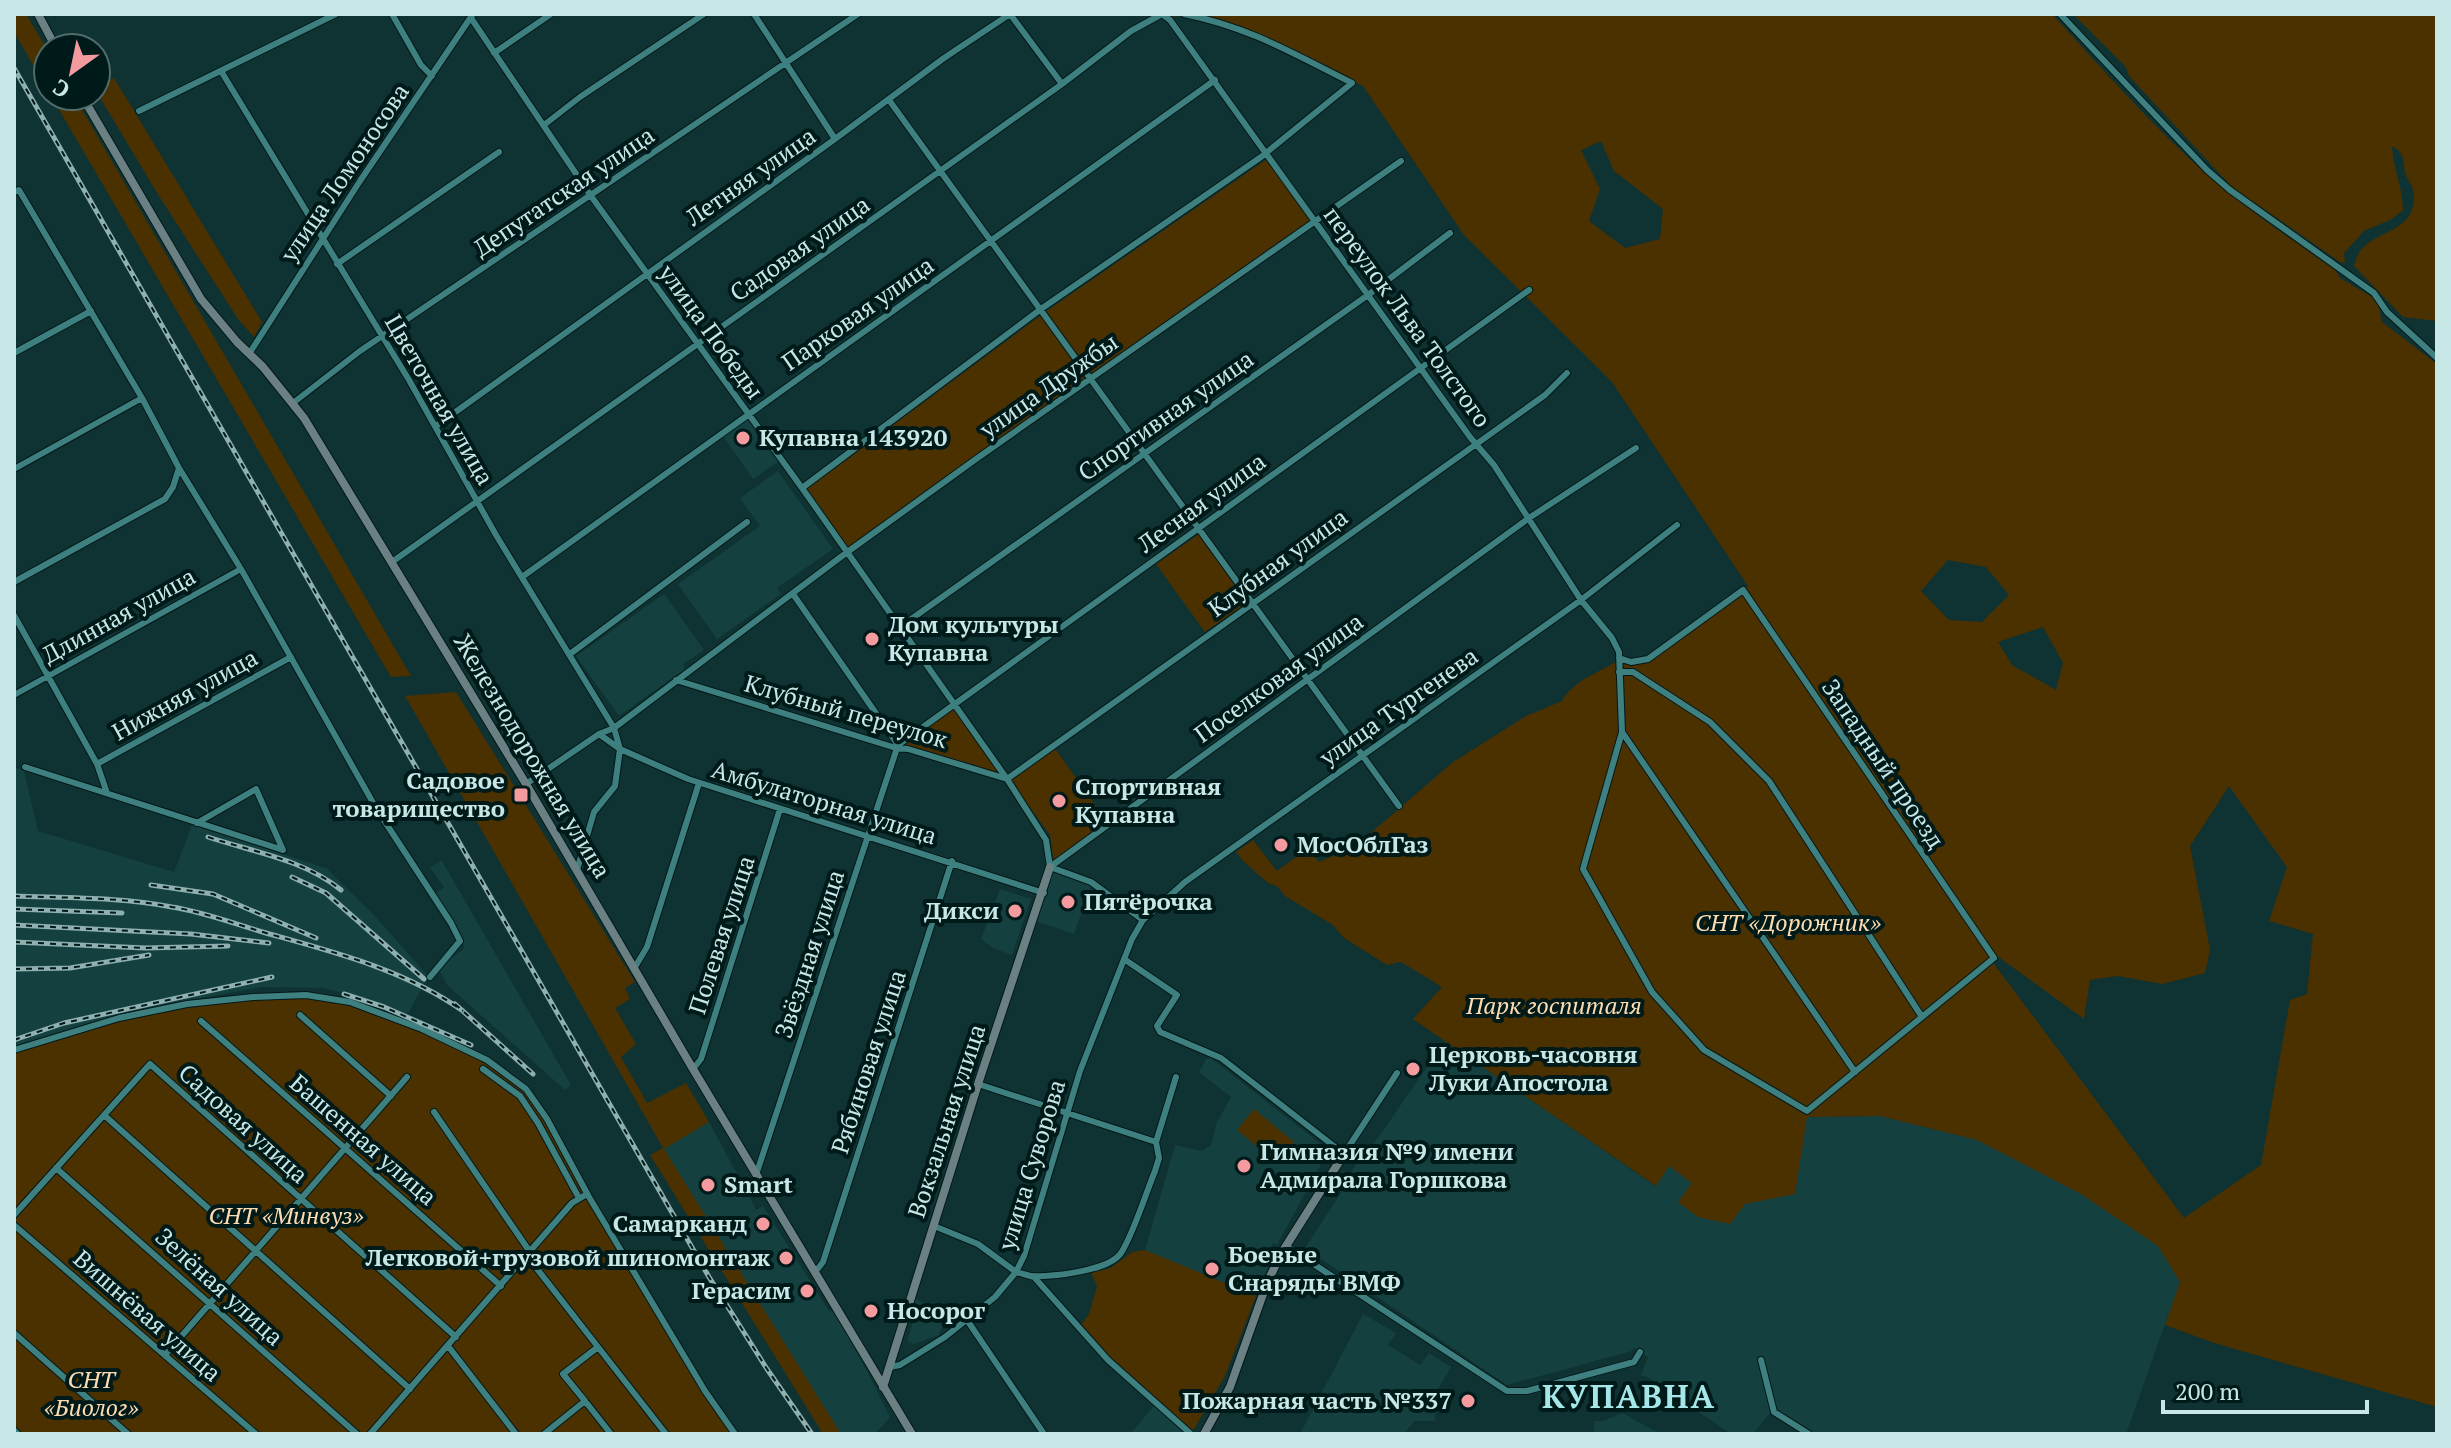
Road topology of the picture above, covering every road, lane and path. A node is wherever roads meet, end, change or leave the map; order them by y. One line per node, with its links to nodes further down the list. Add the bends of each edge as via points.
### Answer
1 (38, 14): 14 (main road)
2 (336, 14): 17 (street)
3 (392, 14): 18 (street)
4 (551, 14): 15 (street)
5 (704, 14): 24 (street)
6 (754, 14): 16 (street)
7 (858, 14): 16 (street, Депутатская улица)
8 (1010, 14): 20 (street); 21 (street, Летняя улица)
9 (1162, 14): 10 (street); 19 (street, переулок Льва Толстого); 20 (street, Садовая улица)
10 (1178, 14)
11 (1184, 14): 27 (street, via 1240,28 1352,83)
12 (2060, 14): 46 (street, via 2207,170 2374,293)
13 (472, 16): 15 (street, улица Победы); 18 (street, улица Ломоносова)
14 (48, 32)
15 (494, 53): 24 (street, улица Победы)
16 (786, 62): 25 (street); 31 (street, Депутатская улица)
17 (221, 71): 22 (street); 34 (street, Цветочная улица)
18 (432, 76): 34 (street, улица Ломоносова)
19 (1215, 80): 27 (street, переулок Льва Толстого); 35 (street, Парковая улица)
20 (1062, 84): 29 (street, Садовая улица)
21 (889, 100): 25 (street, Летняя улица); 29 (street)
22 (139, 111)
23 (91, 112): 45 (main road, Железнодорожная улица, via 201,299)
24 (544, 125): 31 (street, улица Победы)
25 (835, 139): 37 (street, Летняя улица)
26 (499, 152): 36 (street)
27 (1266, 153): 32 (street, переулок Льва Толстого); 40 (street)
28 (1401, 161): 32 (street, улица Дружбы)
29 (940, 171): 35 (street); 43 (street, Садовая улица)
30 (14, 192): 41 (street, via 19,190)
31 (591, 196): 37 (street, улица Победы); 42 (street, Депутатская улица)
32 (1315, 221): 39 (street, переулок Льва Толстого); 49 (street, улица Дружбы)
33 (1450, 233): 39 (street, Спортивная улица)
34 (322, 240): 36 (street, Цветочная улица); 45 (street, улица Ломоносова)
35 (992, 242): 40 (street); 52 (street, Парковая улица)
36 (337, 264): 42 (street, Цветочная улица)
37 (646, 274): 43 (street, улица Победы); 53 (street, Летняя улица)
38 (1529, 290): 47 (street, Лесная улица)
39 (1368, 295): 47 (street, переулок Льва Толстого); 56 (street, Спортивная улица)
40 (1041, 309): 49 (street); 59 (street)
41 (91, 311): 44 (street); 50 (street)
42 (382, 336): 51 (street, Депутатская улица); 53 (street, Цветочная улица)
43 (696, 344): 52 (street, улица Победы); 60 (street, Садовая улица)
44 (14, 353)
45 (249, 354): 51 (main road, Железнодорожная улица)
46 (2437, 358)
47 (1421, 369): 54 (street, переулок Льва Толстого); 64 (street, Лесная улица)
48 (1567, 373): 54 (street, Клубная улица, via 1545,395)
49 (1092, 380): 56 (street); 65 (street, улица Дружбы)
50 (142, 398): 57 (street); 58 (street)
51 (293, 403): 66 (main road, Железнодорожная улица)
52 (748, 414): 59 (street, улица Победы); 68 (street, Парковая улица)
53 (436, 426): 60 (street, Цветочная улица)
54 (1476, 442): 61 (street, переулок Льва Толстого); 72 (street, Клубная улица)
55 (1636, 448): 61 (street, Поселковая улица)
56 (1145, 453): 64 (street); 74 (street, Спортивная улица)
57 (179, 468): 67 (street); 69 (street, via 165,499)
58 (14, 469)
59 (802, 488): 65 (street, улица Победы)
60 (478, 502): 66 (street, Садовая улица); 68 (street, Цветочная улица)
61 (1529, 518): 71 (street, переулок Льва Толстого); 80 (street, Поселковая улица)
62 (747, 522): 75 (street)
63 (1677, 525): 71 (street, улица Тургенева)
64 (1199, 527): 72 (street); 83 (street, Лесная улица)
65 (846, 553): 70 (street, улица Дружбы); 74 (street, улица Победы)
66 (392, 562): 94 (main road, Железнодорожная улица)
67 (241, 569): 76 (street); 79 (street, Длинная улица)
68 (522, 577): 75 (street, Цветочная улица)
69 (14, 582)
70 (793, 594): 81 (street, улица Дружбы); 87 (street)
71 (1581, 600): 77 (street, переулок Льва Толстого, via 1617,645); 89 (street, улица Тургенева)
72 (1254, 602): 80 (street); 92 (street, Клубная улица)
73 (14, 615): 79 (street)
74 (900, 627): 83 (street, улица Победы)
75 (570, 654): 84 (street, Цветочная улица)
76 (291, 657): 90 (street, Нижняя улица); 107 (street, via 376,808 460,941)
77 (1619, 659): 78 (street); 109 (street, Западный проезд, via 1648,659 1743,590 1994,958)
78 (1619, 672): 85 (street); 109 (street, via 1633,672 1710,722 1769,781)
79 (48, 676): 82 (street, Длинная улица); 90 (street)
80 (1309, 679): 89 (street); 101 (street, Поселковая улица)
81 (676, 680): 84 (street, улица Дружбы); 87 (street, Клубный переулок)
82 (14, 695)
83 (954, 704): 87 (street, Лесная улица); 92 (street, улица Победы)
84 (614, 728): 86 (street, улица Дружбы); 88 (street, Цветочная улица)
85 (1622, 732): 114 (street); 114 (street, via 1583,869 1652,992 1704,1050 1807,1111)
86 (599, 734): 88 (street, Амбулаторная улица); 94 (street, улица Дружбы)
87 (897, 747): 92 (street, Клубный переулок); 99 (street, Звёздная улица)
88 (620, 749): 93 (street, Амбулаторная улица); 102 (street, via 615,786 594,812)
89 (1364, 755): 96 (street); 104 (street, улица Тургенева, via 1185,882)
90 (97, 764): 95 (street)
91 (25, 767): 95 (street)
92 (1007, 779): 101 (street, улица Победы, via 1046,840)
93 (699, 783): 97 (street, Амбулаторная улица); 106 (street, via 647,947)
94 (526, 784): 102 (main road, Железнодорожная улица)
95 (107, 793): 98 (street)
96 (1399, 806)
97 (780, 809): 99 (street, Амбулаторная улица); 113 (street, Полевая улица, via 701,1059)
98 (197, 823): 98 (street, via 256,789 283,850 226,832)
99 (868, 836): 100 (street, Амбулаторная улица); 127 (street, Звёздная улица)
100 (952, 861): 103 (street, Амбулаторная улица); 137 (street, Рябиновая улица)
101 (1050, 867): 103 (main road, Вокзальная улица); 104 (street, via 1091,882)
102 (577, 870): 106 (main road, Железнодорожная улица)
103 (1044, 893): 118 (main road, Вокзальная улица)
104 (1143, 920): 105 (street, улица Суворова)
105 (1124, 959): 121 (street, улица Суворова); 125 (street, via 1177,995 1157,1026 1160,1032 1221,1058)
106 (635, 967): 113 (main road, Железнодорожная улица)
107 (430, 977)
108 (300, 1015): 119 (street)
109 (1922, 1017): 114 (street)
110 (201, 1021): 124 (street, Башенная улица)
111 (14, 1050): 128 (street, via 187,1004 306,995 350,1002 487,1060 526,1089)
112 (483, 1069): 129 (street, via 520,1096)
113 (693, 1069): 127 (main road, Железнодорожная улица)
114 (1855, 1072)
115 (1397, 1073): 125 (street)
116 (407, 1077): 119 (street)
117 (1176, 1077): 123 (street)
118 (978, 1084): 121 (street); 133 (main road, Вокзальная улица)
119 (391, 1096): 124 (street)
120 (434, 1112): 136 (street)
121 (1067, 1113): 123 (street); 138 (street, улица Суворова)
122 (104, 1115): 126 (street); 130 (street, Садовая улица, via 150,1064); 135 (street)
123 (1156, 1142): 139 (street, via 1155,1171 1120,1255 1097,1267)
124 (345, 1148): 130 (street); 140 (street, Башенная улица)
125 (1344, 1154): 134 (main road)
126 (56, 1168): 131 (street); 141 (street, Зелёная улица)
127 (756, 1175): 137 (main road, Железнодорожная улица)
128 (587, 1194): 129 (street); 162 (street)
129 (579, 1198): 136 (street)
130 (300, 1200): 135 (street); 144 (street, Садовая улица)
131 (14, 1215)
132 (14, 1225): 148 (street, Вишнёвая улица)
133 (934, 1226): 138 (street, via 978,1244); 150 (main road, Вокзальная улица)
134 (1286, 1246): 147 (street, via 1507,1391 1527,1391 1634,1362); 166 (main road, via 1267,1283 1230,1387)
135 (256, 1251): 141 (street); 152 (street)
136 (528, 1254): 140 (street); 146 (street)
137 (816, 1271): 151 (main road, Железнодорожная улица)
138 (1016, 1272): 139 (street); 142 (street, улица Суворова)
139 (1034, 1277): 165 (street, via 1108,1360)
140 (501, 1286): 144 (street)
141 (210, 1303): 148 (street); 156 (street, Зелёная улица)
142 (967, 1320): 150 (street, улица Суворова, via 923,1352); 164 (street)
143 (14, 1333): 154 (street)
144 (456, 1337): 145 (street)
145 (448, 1346): 152 (street); 158 (street)
146 (598, 1347): 153 (street, via 563,1374); 161 (street)
147 (1640, 1352)
148 (165, 1355): 155 (street, Вишнёвая улица)
149 (1761, 1360): 167 (street, via 1774,1412)
150 (890, 1367): 151 (main road, Вокзальная улица)
151 (883, 1387): 163 (main road, Железнодорожная улица)
152 (410, 1389): 157 (street)
153 (585, 1401): 159 (street); 160 (street)
154 (128, 1434)
155 (256, 1434)
156 (357, 1434)
157 (370, 1434)
158 (516, 1434)
159 (544, 1434)
160 (611, 1434)
161 (666, 1434)
162 (735, 1434)
163 (912, 1434)
164 (1044, 1434)
165 (1191, 1434)
166 (1204, 1434)
167 (1809, 1434)

